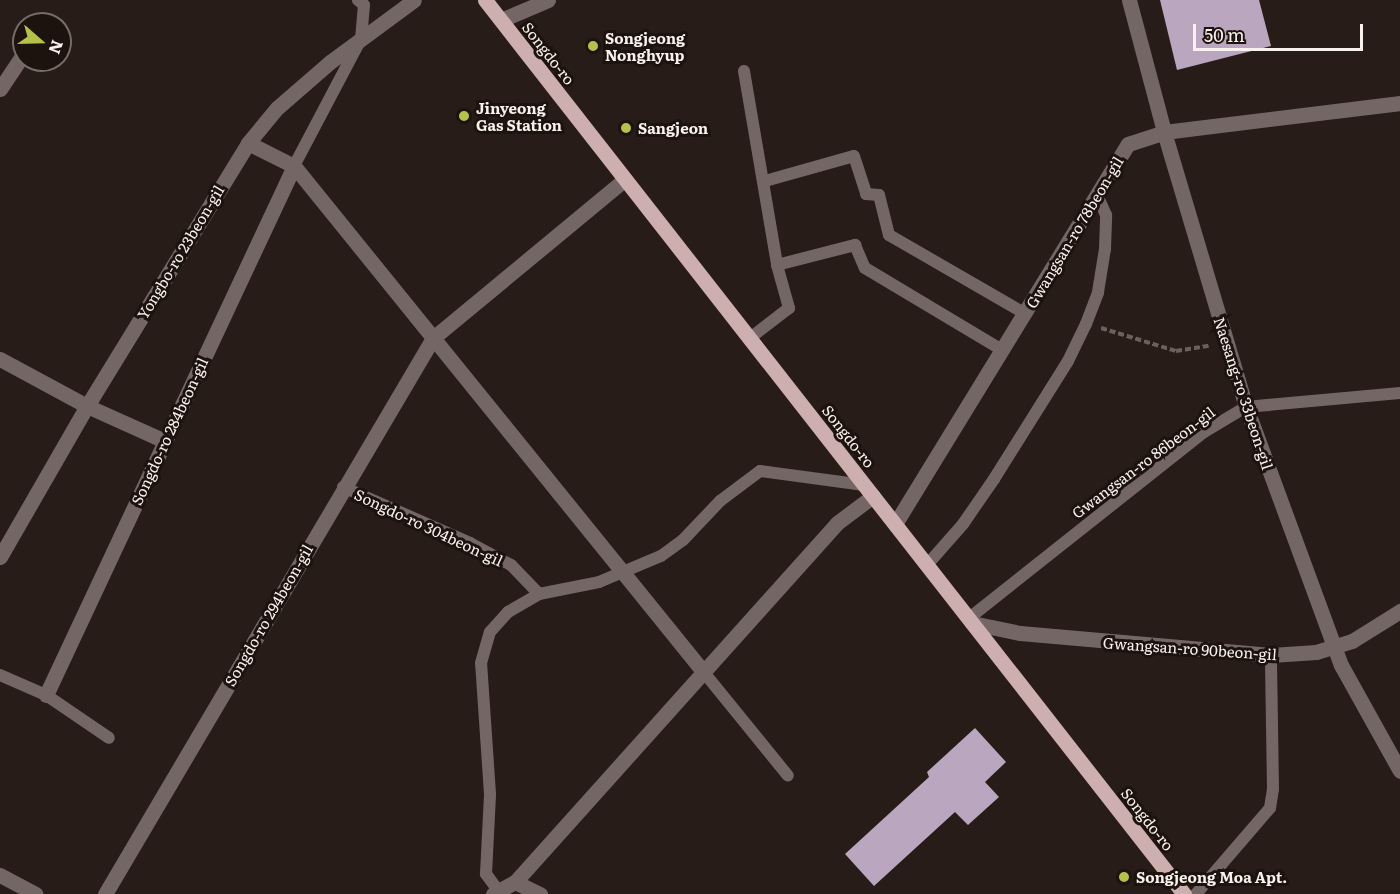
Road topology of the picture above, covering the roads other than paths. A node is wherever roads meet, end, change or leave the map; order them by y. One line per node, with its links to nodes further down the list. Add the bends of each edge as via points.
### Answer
1 (414, 0): 7 (street, Yongbo-ro 23beon-gil)
2 (485, 0): 6 (main road, Songdo-ro)
3 (548, 0): 6 (street)
4 (1129, 0): 12 (street, Naesang-ro 33beon-gil)
5 (363, 2): 7 (lane)
6 (501, 20): 15 (main road, Songdo-ro)
7 (361, 39): 13 (street, Yongbo-ro 23beon-gil, via 277,108); 14 (lane)
8 (12, 70): 10 (street)
9 (744, 72): 16 (lane)
10 (0, 89)
11 (1400, 103): 12 (street, Gwangsan-ro 78beon-gil)
12 (1164, 132): 17 (street, Gwangsan-ro 78beon-gil, via 1128,144); 26 (street, Naesang-ro 33beon-gil)
13 (248, 143): 14 (street); 25 (street, Yongbo-ro 23beon-gil)
14 (294, 166): 20 (street); 27 (street, Songdo-ro 284beon-gil)
15 (625, 179): 20 (street, Songdo-ro 294beon-gil); 21 (main road, Songdo-ro)
16 (765, 181): 18 (lane); 19 (lane, via 855,156 866,194 879,195 889,235)
17 (1097, 195): 19 (street, Gwangsan-ro 78beon-gil); 32 (lane, via 1106,215 1105,249 1098,292 1086,324 1068,361 994,479 963,524)
18 (777, 265): 21 (lane, via 789,308); 22 (lane, via 855,245 865,268)
19 (1024, 313): 22 (street, Gwangsan-ro 78beon-gil)
20 (433, 338): 28 (street, Songdo-ro 294beon-gil); 33 (street)
21 (750, 338): 29 (main road, Songdo-ro)
22 (1002, 350): 30 (street, Gwangsan-ro 78beon-gil)
23 (0, 359): 25 (street)
24 (1400, 393): 26 (lane, Gwangsan-ro 86beon-gil)
25 (87, 406): 27 (street); 31 (street, Yongbo-ro 23beon-gil)
26 (1246, 407): 36 (lane, Gwangsan-ro 86beon-gil, via 1203,432); 37 (street, Naesang-ro 33beon-gil)
27 (165, 441): 41 (street, Songdo-ro 284beon-gil)
28 (343, 487): 34 (lane, Songdo-ro 304beon-gil, via 480,549 511,566); 49 (street, Songdo-ro 294beon-gil)
29 (869, 491): 30 (main road, Songdo-ro); 33 (lane, via 760,471 720,501 683,540 644,566); 39 (street)
30 (895, 524): 32 (main road, Songdo-ro)
31 (0, 557)
32 (927, 565): 36 (main road, Songdo-ro)
33 (624, 573): 34 (lane); 39 (street)
34 (539, 594): 47 (lane, via 508,612 490,632 480,663 490,794 486,874)
35 (1400, 611): 37 (street, Gwangsan-ro 90beon-gil, via 1352,641)
36 (970, 621): 38 (street, Gwangsan-ro 90beon-gil, via 1020,633); 51 (main road, Songdo-ro)
37 (1334, 644): 38 (street, Gwangsan-ro 90beon-gil, via 1316,652); 43 (street, Naesang-ro 33beon-gil, via 1341,665)
38 (1270, 655): 52 (lane, via 1270,808)
39 (702, 670): 44 (lane); 46 (street)
40 (0, 675): 41 (lane)
41 (46, 695): 42 (lane)
42 (109, 738)
43 (1400, 771)
44 (788, 776)
45 (0, 875): 48 (street)
46 (515, 882): 47 (street); 50 (street)
47 (495, 891)
48 (34, 894)
49 (105, 894)
50 (540, 894)
51 (1184, 894)
52 (1196, 894)

